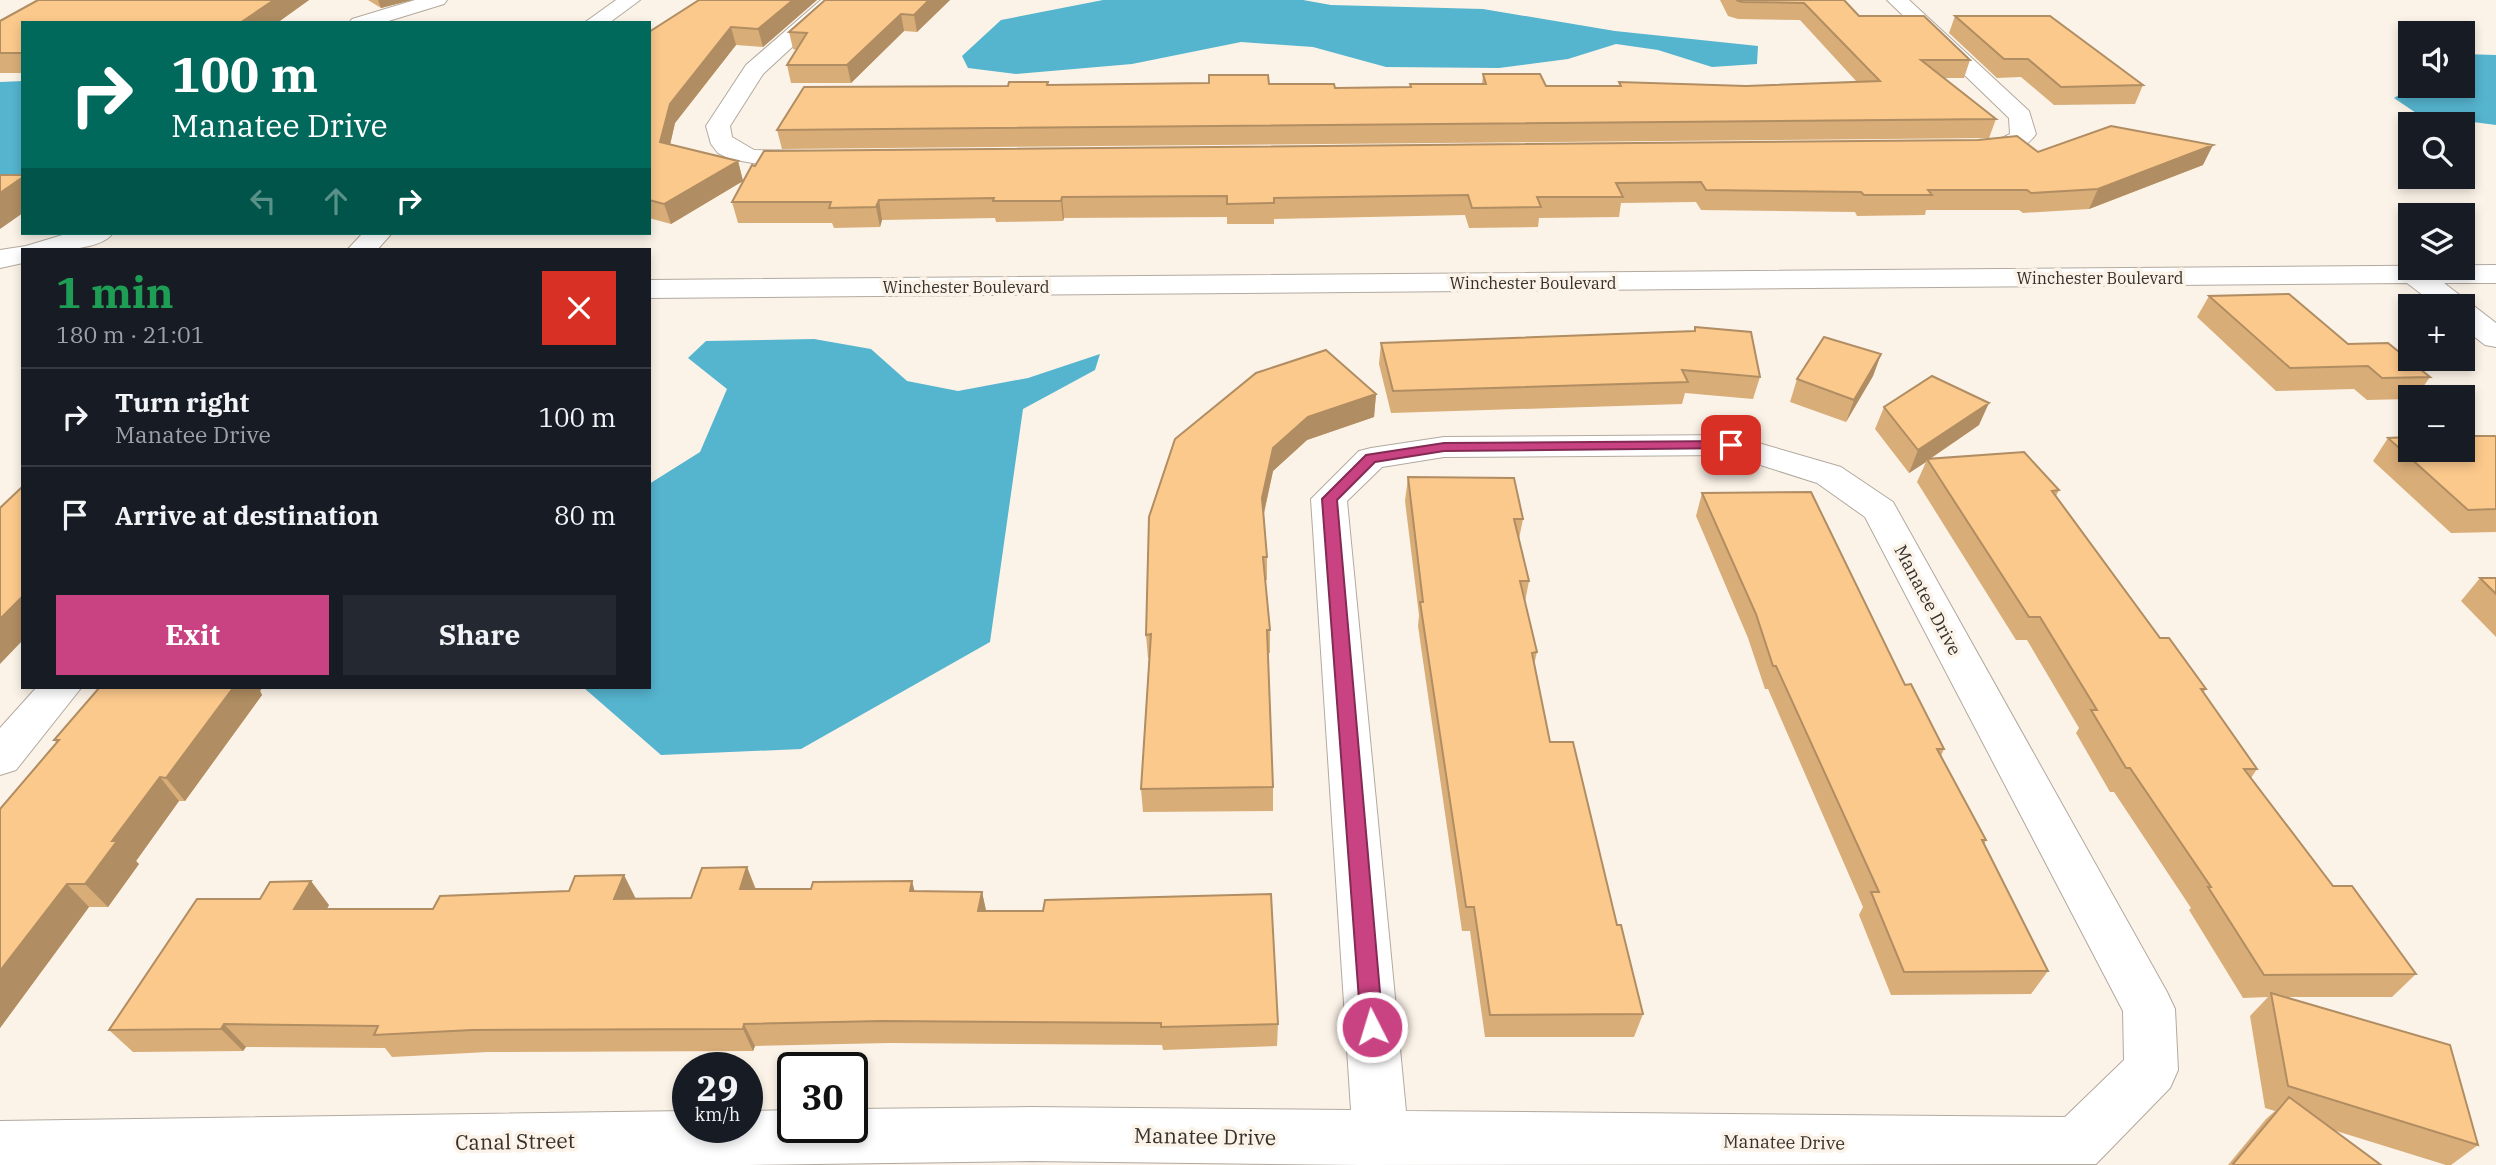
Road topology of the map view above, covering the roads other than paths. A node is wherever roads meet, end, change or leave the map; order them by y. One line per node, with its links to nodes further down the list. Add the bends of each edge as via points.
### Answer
1 (437, 0): 5 (street)
2 (630, 0): 6 (street)
3 (833, 0): 8 (street, via 754,70 717,135 722,144 755,158)
4 (1897, 0): 7 (street, via 2021,116 2024,125 2018,141 1998,148)
5 (366, 21)
6 (597, 21)
7 (1943, 150)
8 (839, 159)
9 (92, 235): 11 (street)
10 (376, 235): 12 (street)
11 (44, 248)
12 (363, 248)
13 (21, 254): 14 (street)
14 (0, 259)
15 (2496, 274): 16 (street, Winchester Boulevard)
16 (2475, 275)
17 (2398, 276): 19 (street, Winchester Boulevard)
18 (2421, 280): 20 (street)
19 (651, 289)
20 (2439, 294)
21 (2475, 322): 22 (street)
22 (2496, 338)
23 (59, 689): 24 (street)
24 (0, 758)
25 (1030, 1134): 26 (street, Canal Street); 27 (street, Manatee Drive)
26 (0, 1148)
27 (1385, 1152): 27 (street, Manatee Drive, via 2076,1145 2151,1070 2149,1010 1880,510 1829,474 1731,445 1444,447 1371,458 1329,499)

